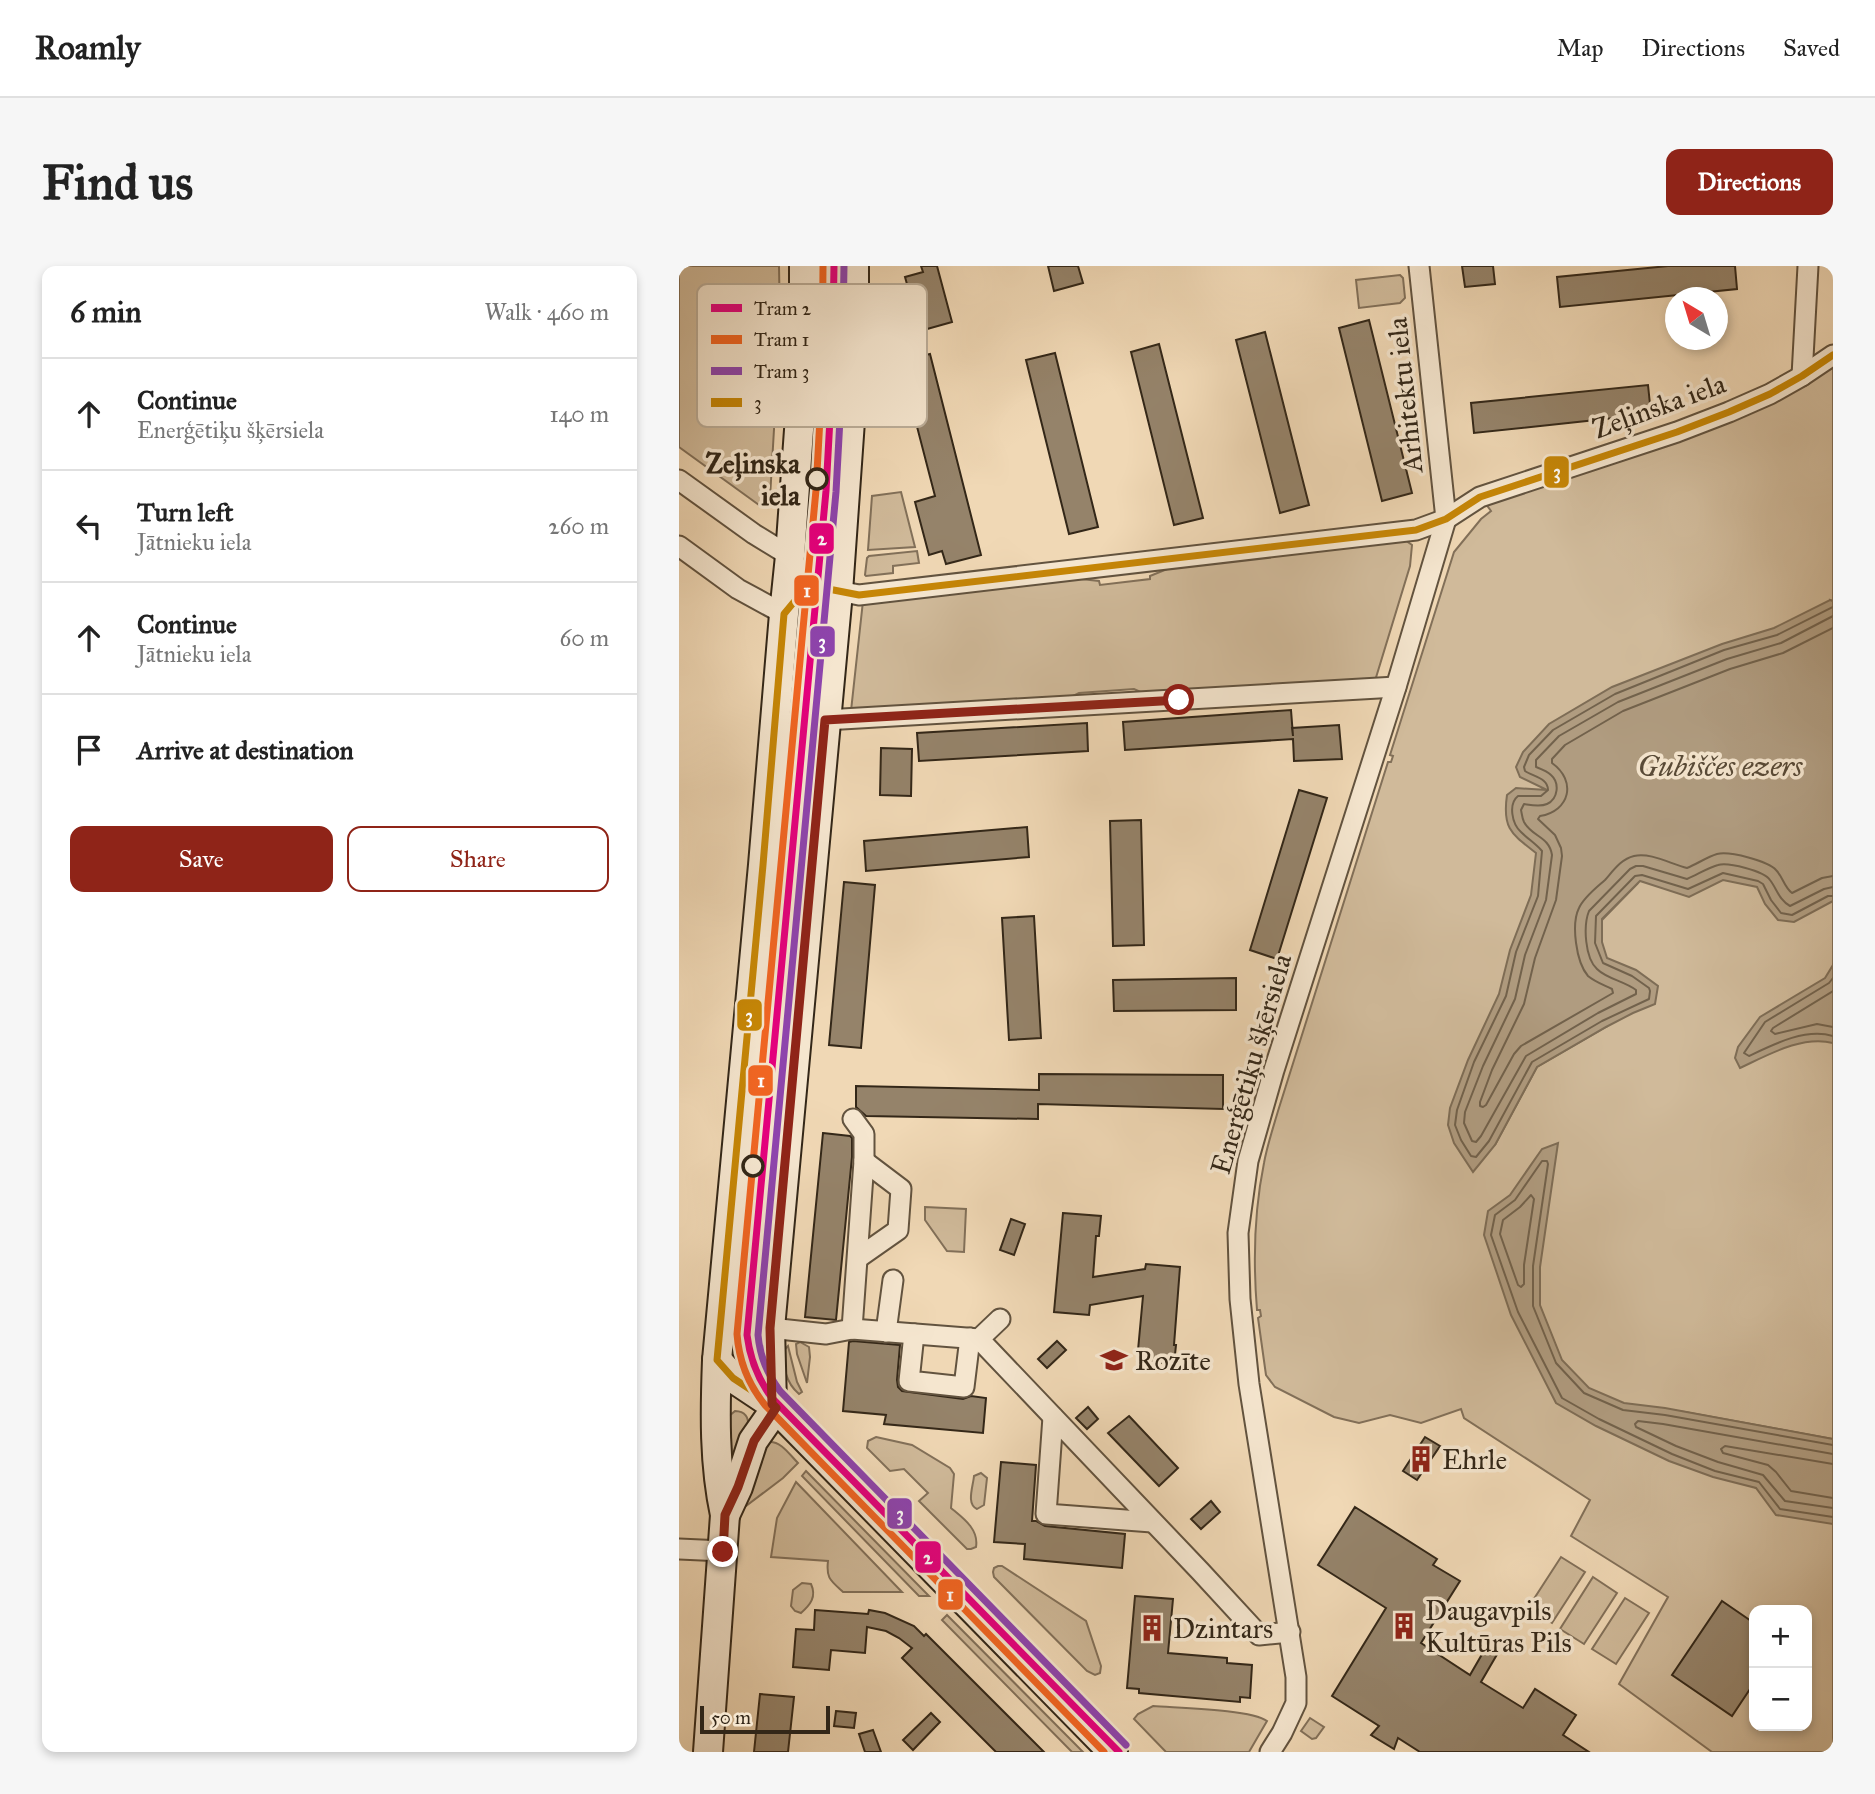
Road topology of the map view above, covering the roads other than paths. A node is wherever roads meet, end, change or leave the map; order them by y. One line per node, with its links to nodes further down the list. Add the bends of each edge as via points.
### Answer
1 (804, 266): 5 (street)
2 (854, 266): 6 (street)
3 (1419, 266): 12 (street, Arhitektu iela)
4 (1808, 266): 8 (street)
5 (804, 284)
6 (854, 284)
7 (1833, 355): 8 (street, Zeļinska iela)
8 (1802, 376): 12 (street, Zeļinska iela, via 1677,432 1480,497)
9 (799, 427): 14 (street)
10 (850, 427): 16 (street)
11 (679, 480): 14 (street)
12 (1446, 519): 16 (street, Zeļinska iela, via 1416,530 1378,535 859,595); 18 (street, Enerģētiķu šķērsiela)
13 (679, 546): 17 (street, via 738,589)
14 (790, 556): 15 (street); 17 (street)
15 (808, 585): 16 (street, Zeļinska iela); 17 (street)
16 (838, 592): 19 (street)
17 (783, 614): 30 (street)
18 (1396, 687): 19 (street); 37 (street, Enerģētiķu šķērsiela, via 1248,1161 1238,1233 1249,1384)
19 (825, 720): 25 (street)
20 (853, 1119): 21 (street, via 864,1134)
21 (864, 1161): 22 (street); 22 (street, via 901,1189 898,1230)
22 (858, 1258): 26 (street)
23 (893, 1280): 27 (street)
24 (1000, 1319): 29 (street)
25 (770, 1328): 26 (street, via 826,1334); 31 (street)
26 (852, 1329): 27 (street)
27 (886, 1332): 28 (street)
28 (914, 1334): 29 (street); 29 (street, via 909,1381 964,1387)
29 (975, 1339): 32 (street)
30 (717, 1360): 31 (street, via 733,1378); 33 (street, via 715,1412)
31 (774, 1406): 33 (street, via 754,1441); 39 (street)
32 (1053, 1417): 34 (street); 34 (street, via 1045,1514)
33 (725, 1515): 36 (street)
34 (1152, 1522): 37 (street, via 1259,1635)
35 (679, 1549): 36 (street)
36 (723, 1552): 38 (street)
37 (1290, 1632): 40 (street, Enerģētiķu šķērsiela, via 1296,1703)
38 (708, 1752)
39 (1113, 1752)
40 (1270, 1752)

